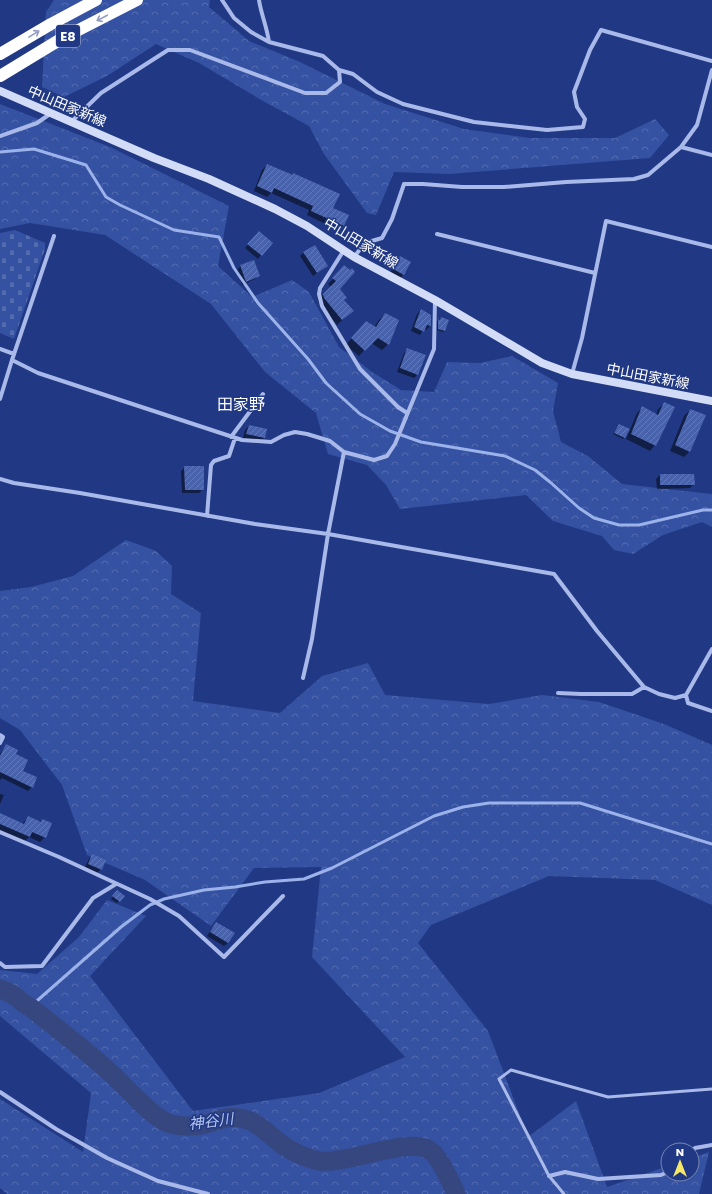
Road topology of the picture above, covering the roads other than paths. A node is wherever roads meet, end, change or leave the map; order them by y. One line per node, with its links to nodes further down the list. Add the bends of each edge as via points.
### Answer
1 (96, 0): 6 (highway, E8, one-way to 1)
2 (137, 0): 10 (highway, E8, one-way to 10, via 61,39)
3 (222, 0): 5 (street, via 234,18)
4 (259, 0): 5 (street)
5 (269, 42): 8 (street, via 323,56)
6 (0, 54)
7 (712, 61): 8 (street, via 601,30 590,50 574,92 577,107 585,119 583,127 547,130 474,122 403,104 377,92 353,74)
8 (339, 70): 13 (street, via 340,82 326,93 305,93 190,50 168,50 101,93)
9 (712, 70): 15 (street, via 697,125)
10 (0, 76)
11 (0, 91): 12 (main road, 中山田家新線)
12 (51, 113): 13 (main road, 中山田家新線); 14 (street, via 37,123)
13 (71, 122): 20 (main road, 中山田家新線, via 275,209)
14 (0, 136)
15 (681, 147): 16 (street); 21 (street, via 648,175 634,179 504,187 404,184 392,219 382,238 365,243)
16 (712, 155)
17 (437, 234): 22 (street)
18 (54, 236): 25 (street)
19 (712, 247): 22 (street, via 606,221)
20 (344, 250): 21 (main road, 中山田家新線); 31 (street, via 320,288 322,306 360,368)
21 (354, 257): 23 (main road, 中山田家新線)
22 (595, 273): 27 (street)
23 (435, 300): 27 (main road, 中山田家新線, via 536,359); 31 (street, via 434,349)
24 (0, 349): 25 (street)
25 (14, 354): 26 (street)
26 (12, 360): 29 (street); 32 (street, via 38,373)
27 (572, 374): 30 (main road, 中山田家新線)
28 (263, 394): 32 (street)
29 (0, 399)
30 (712, 401)
31 (407, 413): 33 (street, via 395,444 387,456 374,460)
32 (233, 437): 33 (street, via 271,442 284,434 295,432 330,441); 35 (street, via 229,456 214,461 211,465)
33 (344, 452): 36 (street)
34 (0, 479): 35 (street)
35 (207, 516): 36 (street)
36 (328, 534): 38 (street, via 312,639); 39 (street, via 554,574)
37 (712, 649): 41 (street)
38 (303, 678)
39 (644, 687): 40 (street, via 632,694); 41 (street, via 675,698)
40 (558, 693)
41 (686, 695): 42 (street, via 688,703)
42 (712, 711)
43 (0, 735): 44 (street, via 3,736)
44 (0, 744)
45 (0, 832): 46 (street)
46 (116, 884): 47 (street, via 150,899 179,916 224,957); 48 (street, via 93,898 42,966 5,967)
47 (283, 896)
48 (0, 963)
49 (712, 1088): 53 (lane, via 608,1097 511,1070 500,1079)
50 (0, 1092): 55 (street, via 56,1129 107,1158 158,1181)
51 (712, 1145): 52 (street)
52 (700, 1147)
53 (549, 1176): 54 (street, via 565,1172 598,1179); 56 (lane)
54 (660, 1176)
55 (208, 1194)
56 (564, 1194)

